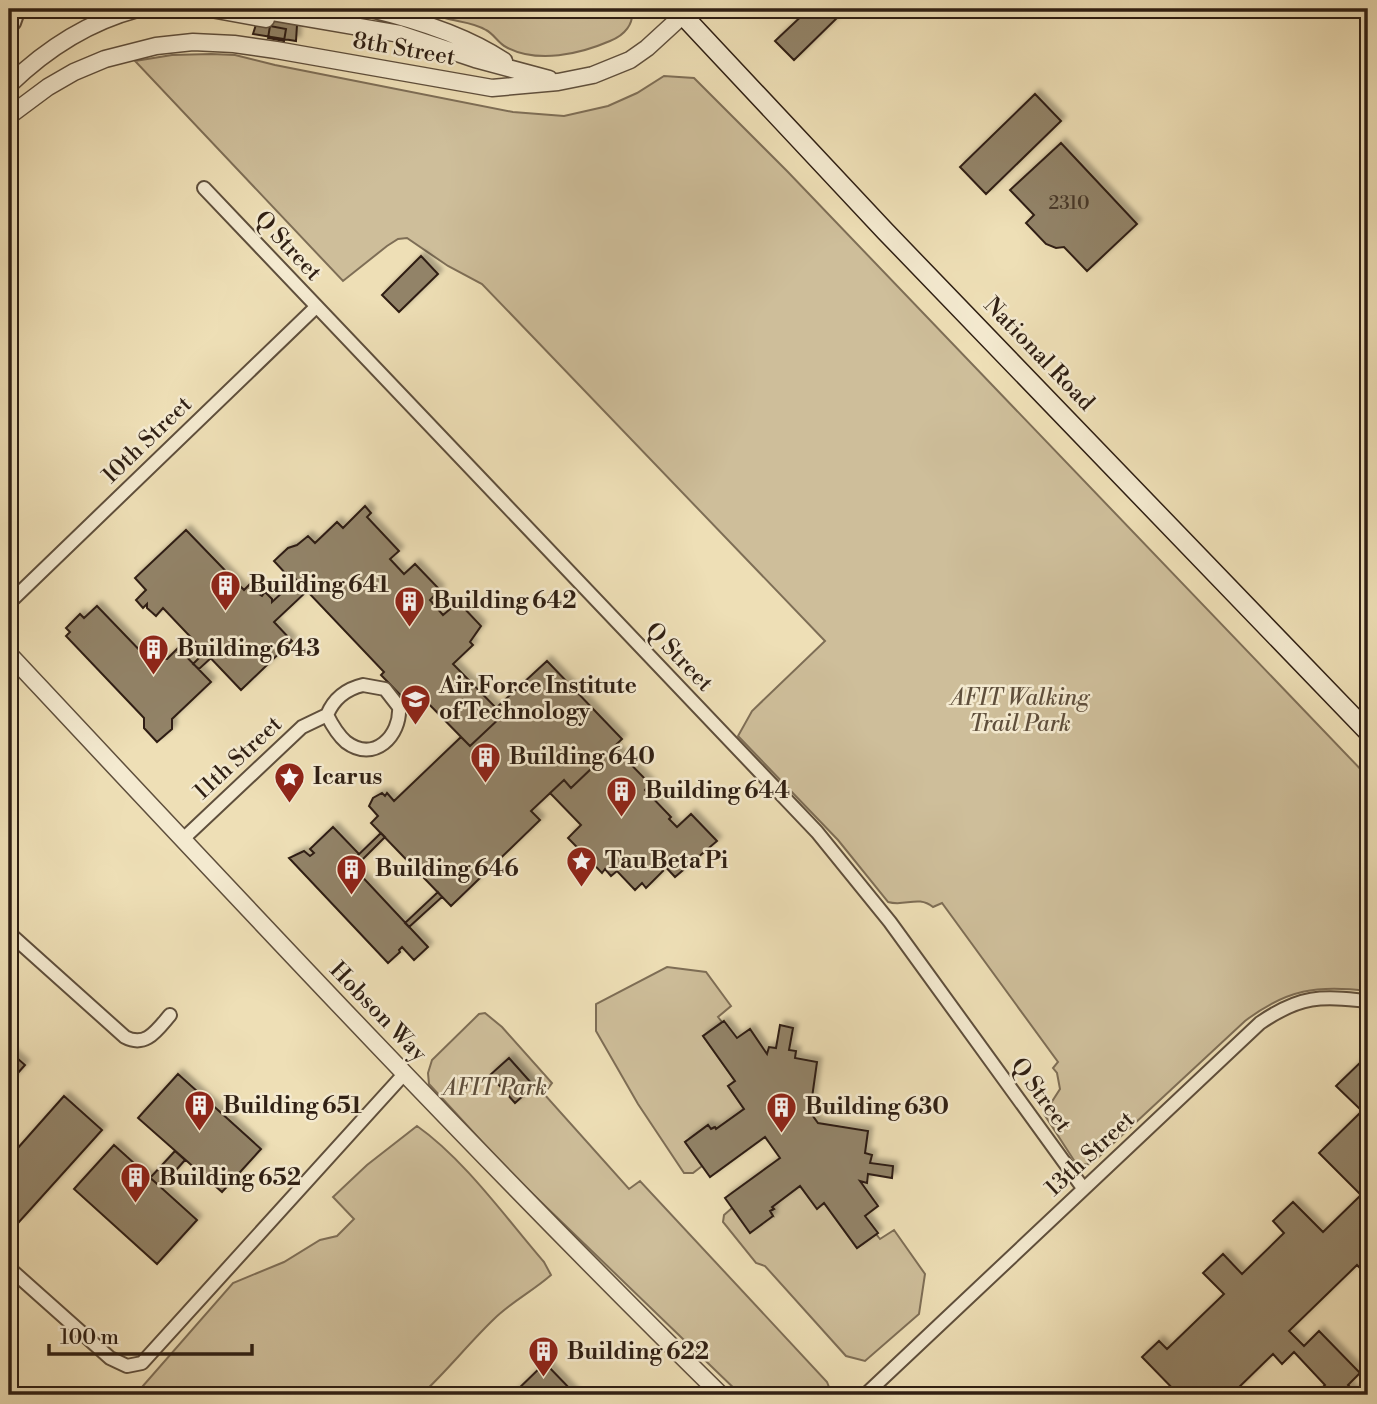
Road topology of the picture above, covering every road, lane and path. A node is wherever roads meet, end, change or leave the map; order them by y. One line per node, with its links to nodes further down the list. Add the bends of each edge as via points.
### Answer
1 (19, 9): 8 (street)
2 (137, 9): 11 (street, via 70,37)
3 (211, 9): 9 (street, via 378,37 470,65)
4 (254, 9): 9 (street, via 390,32)
5 (316, 9): 9 (street, via 400,26 477,51)
6 (371, 9): 9 (street, via 480,45)
7 (684, 11): 10 (street, 8th Street, via 630,60 593,75); 18 (main road, National Road, via 885,231)
8 (9, 29)
9 (515, 69): 10 (street, 8th Street)
10 (558, 82): 12 (street, 8th Street, via 492,88 276,50 193,42 106,59 48,87)
11 (9, 85)
12 (9, 116)
13 (204, 188): 14 (street, Q Street)
14 (316, 307): 15 (street, 10th Street); 24 (street, Q Street, via 817,832 890,922)
15 (9, 603)
16 (9, 654): 19 (street, Hobson Way)
17 (327, 715): 17 (street, via 345,741 371,750 392,737 400,716 391,695 371,685 345,692); 19 (street, 11th Street, via 302,727)
18 (1368, 732)
19 (182, 839): 23 (street, Hobson Way)
20 (9, 933): 22 (street, via 125,1037 144,1040)
21 (1368, 1001): 24 (street, 13th Street, via 1314,998 1269,1017)
22 (170, 1015)
23 (405, 1073): 25 (street, via 142,1363 127,1366 110,1358); 26 (street, Hobson Way)
24 (1083, 1188): 27 (street, 13th Street)
25 (9, 1268)
26 (721, 1395)
27 (865, 1395)

